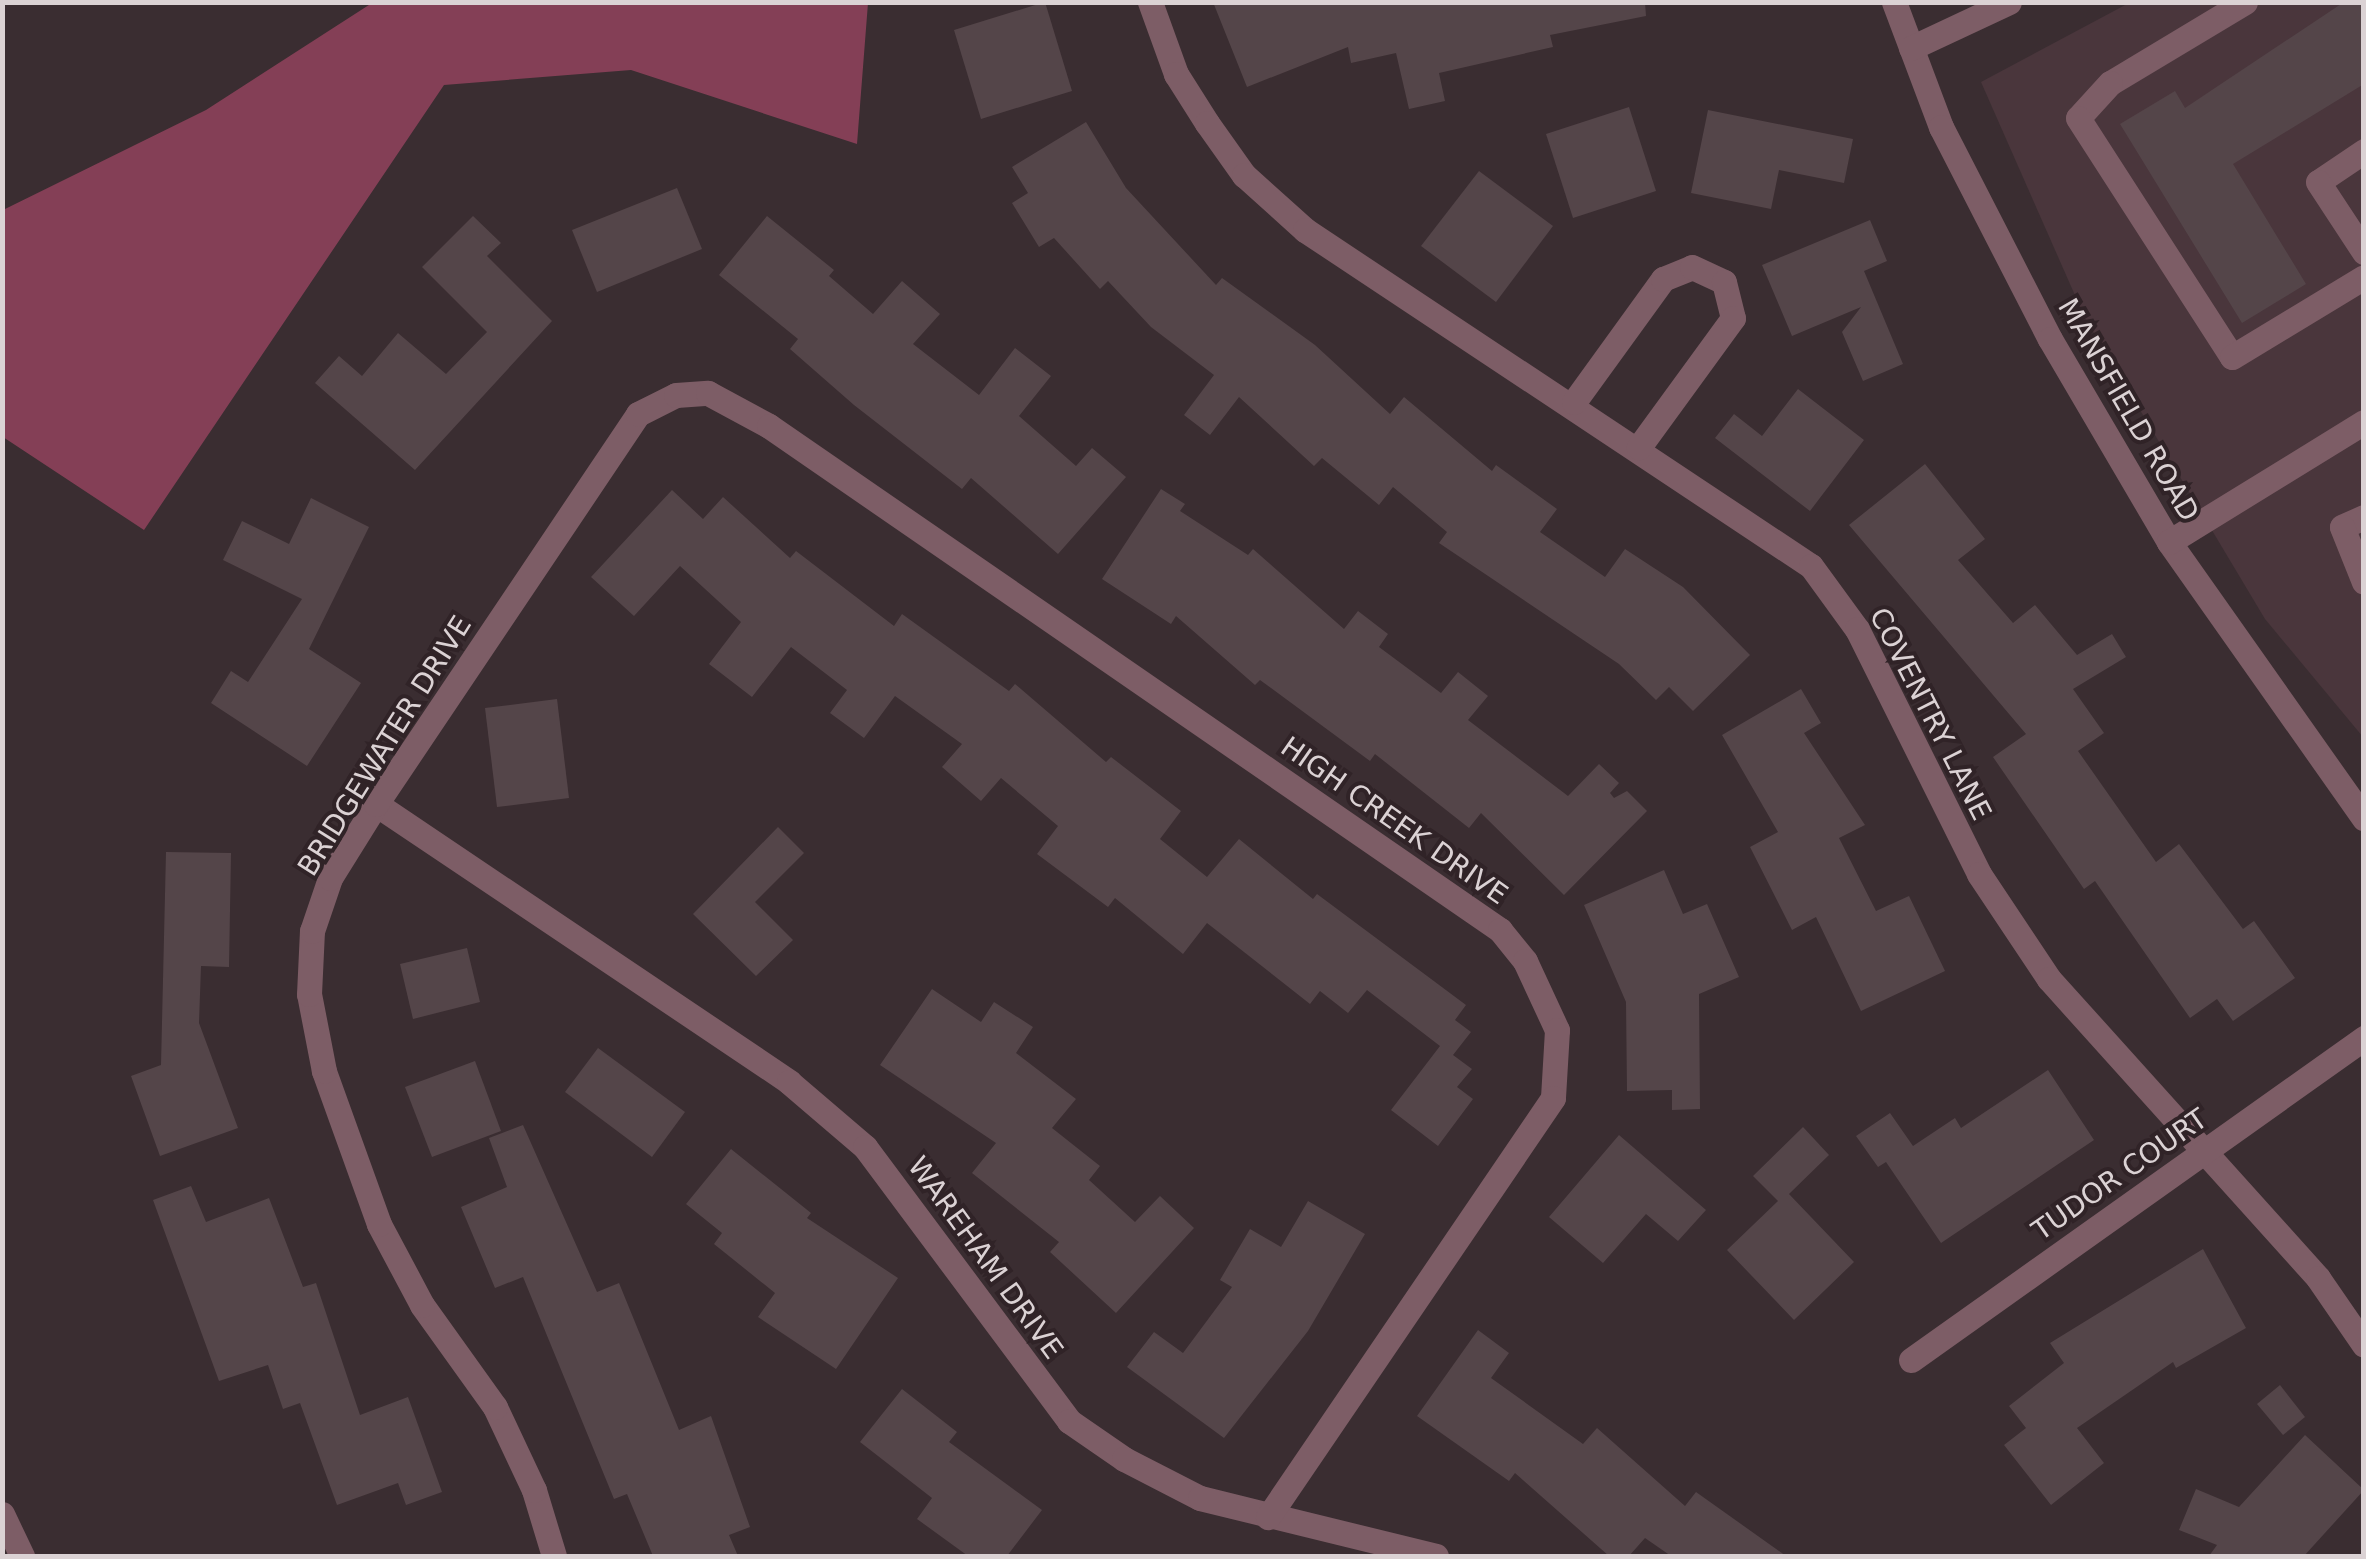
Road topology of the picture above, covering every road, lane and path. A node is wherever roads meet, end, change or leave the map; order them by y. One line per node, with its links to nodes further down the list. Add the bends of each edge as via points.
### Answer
1 (1150, 2): 10 (street, COVENTRY LANE, via 1176,74 1244,175 1305,230)
2 (1894, 2): 5 (street, MANSFIELD ROAD)
3 (2009, 2): 5 (street)
4 (2245, 2): 8 (street, via 2110,83 2078,118 2232,357)
5 (1911, 48): 14 (street, MANSFIELD ROAD, via 1941,127 2050,339)
6 (2364, 151): 7 (street, via 2318,182)
7 (2364, 252)
8 (2364, 277)
9 (676, 395): 16 (street, BRIDGEWATER DRIVE, via 638,414); 23 (street, HIGH CREEK DRIVE, via 708,393 769,426 1500,930 1526,962 1557,1030 1560,1064 1552,1098)
10 (1574, 402): 12 (street, COVENTRY LANE); 12 (street, via 1663,279 1692,267 1724,282 1732,318)
11 (2364, 422): 14 (street)
12 (1639, 447): 19 (street, COVENTRY LANE, via 1811,566 1856,629 1979,874 2049,979)
13 (2364, 517): 15 (street, via 2342,527)
14 (2170, 542): 17 (street, MANSFIELD ROAD)
15 (2364, 582)
16 (376, 804): 23 (street, WAREHAM DRIVE, via 789,1082 865,1147 1069,1421 1200,1498); 25 (street, BRIDGEWATER DRIVE, via 330,878 312,932 310,994 324,1072 379,1224 422,1305 495,1407 534,1490)
17 (2364, 818)
18 (2364, 1038): 19 (street, TUDOR COURT)
19 (2205, 1151): 20 (street, COVENTRY LANE, via 2318,1278); 21 (street, TUDOR COURT)
20 (2364, 1346)
21 (1911, 1360)
22 (2, 1514): 24 (street)
23 (1268, 1517): 26 (street, WAREHAM DRIVE)
24 (22, 1556)
25 (554, 1556)
26 (1436, 1556)

